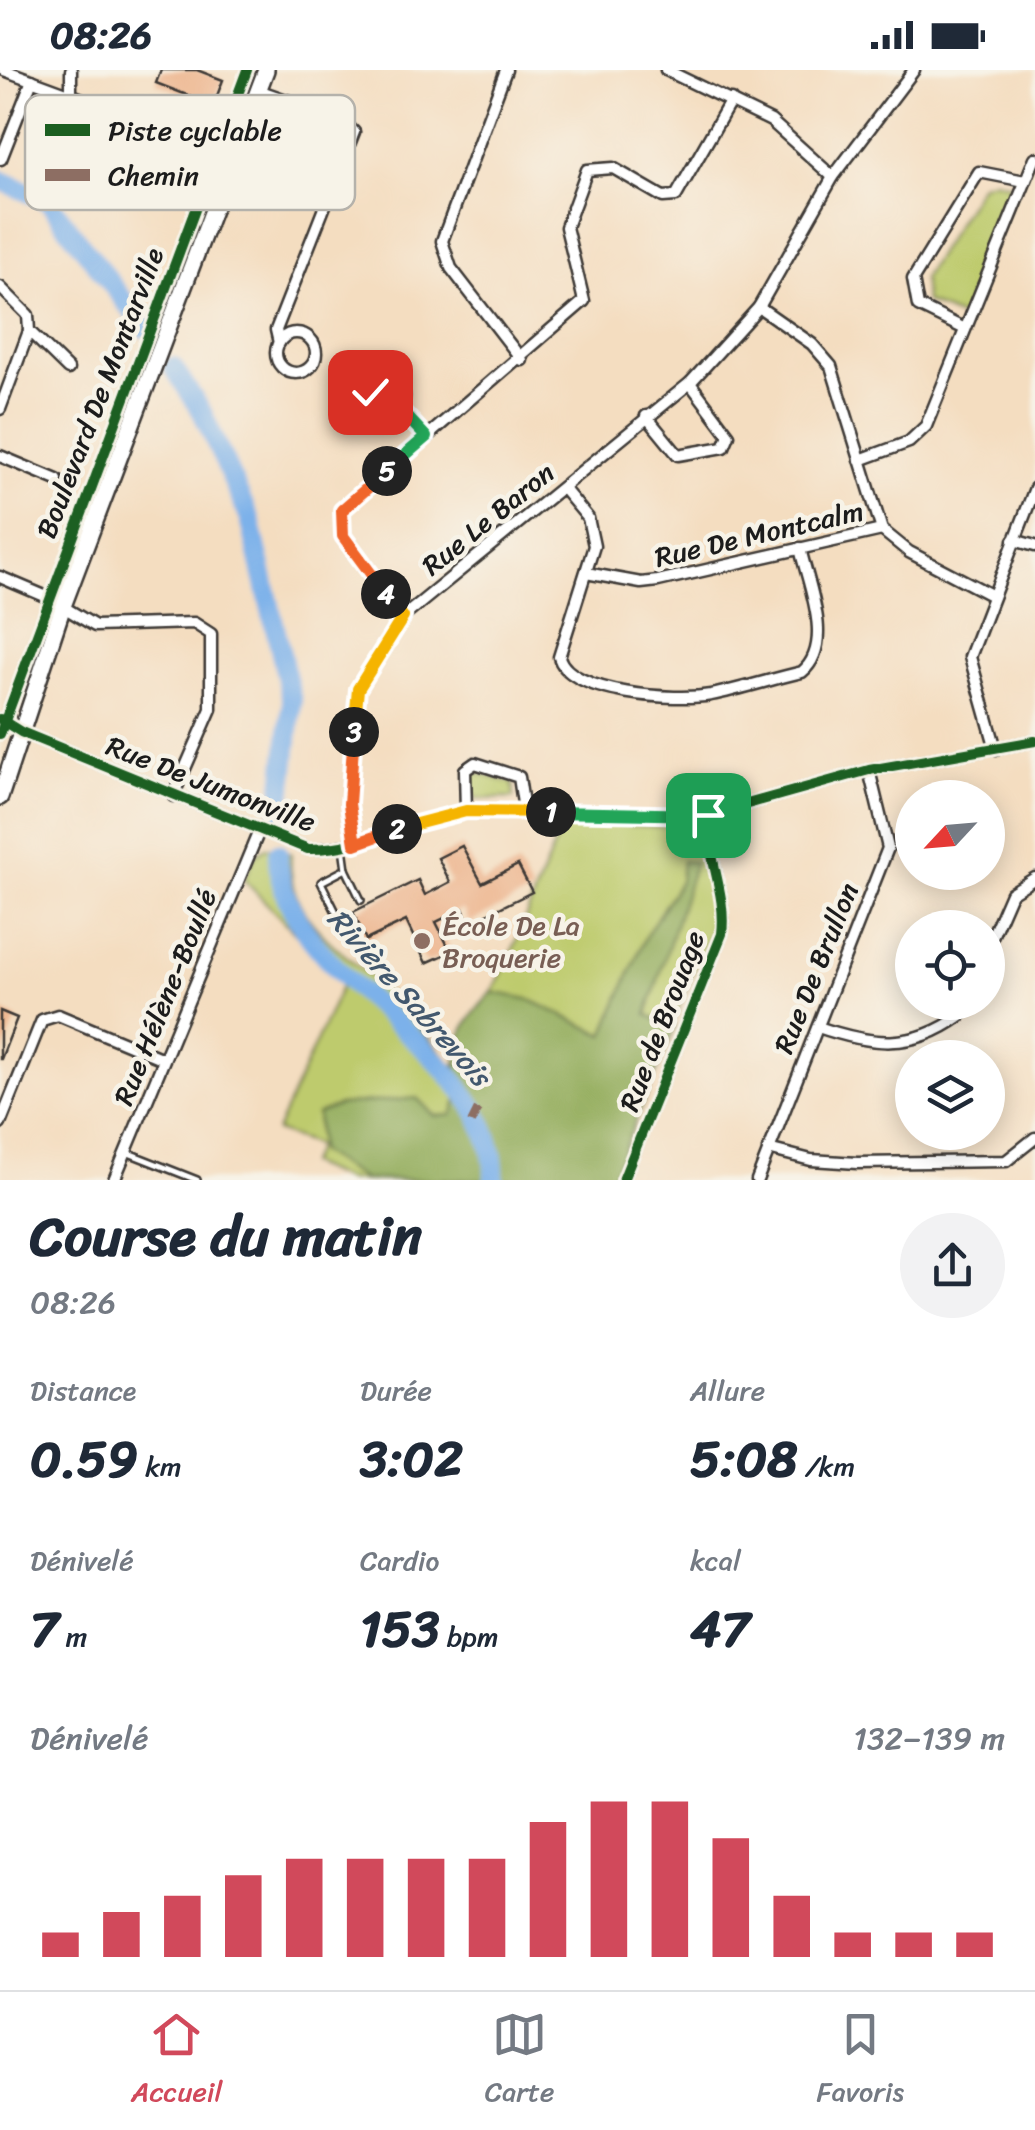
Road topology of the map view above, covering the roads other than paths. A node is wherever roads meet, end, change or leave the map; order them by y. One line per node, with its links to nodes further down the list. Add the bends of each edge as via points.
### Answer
1 (4, 70): 7 (street)
2 (71, 70): 9 (street)
3 (506, 70): 24 (street, via 442,241 451,268)
4 (666, 70): 12 (street)
5 (908, 72): 15 (street, Rue Le Baron)
6 (260, 76): 10 (street)
7 (32, 80): 8 (street); 9 (street)
8 (26, 95)
9 (71, 95)
10 (296, 95)
11 (25, 98): 13 (street)
12 (731, 100): 15 (street, via 771,121); 24 (street, via 676,196 663,197 614,168 587,170 566,227 584,301)
13 (1, 158)
14 (1035, 158): 16 (street)
15 (832, 177): 20 (street, Rue Le Baron)
16 (1024, 181): 21 (street); 21 (street, via 979,172 913,279 918,306)
17 (215, 210): 43 (street, Boulevard De Montarville)
18 (323, 210): 23 (street, via 276,330)
19 (0, 288): 22 (street, via 28,315)
20 (758, 308): 26 (street, Rue Le Baron); 32 (street, via 812,344 831,366)
21 (966, 329): 32 (street, via 926,426 909,442)
22 (30, 331): 25 (street); 27 (street)
23 (278, 342): 23 (street, via 295,333 308,338 316,355 310,367 292,374 281,367)
24 (522, 360): 30 (street)
25 (68, 369)
26 (690, 384): 29 (street, Rue Le Baron); 29 (street, via 729,435 724,447 678,455)
27 (0, 408)
28 (399, 408): 30 (street)
29 (646, 416): 34 (street, Rue Le Baron)
30 (426, 437): 44 (street, via 342,510 343,536)
31 (0, 456): 33 (street)
32 (860, 460): 36 (street)
33 (57, 480)
34 (563, 488): 40 (street, via 592,528); 44 (street, Rue Le Baron)
35 (1035, 488): 37 (street)
36 (882, 530): 39 (street, Rue De Montcalm); 42 (street)
37 (1014, 540): 38 (street); 42 (street)
38 (1035, 546)
39 (800, 548): 40 (street, Rue De Montcalm, via 641,583); 40 (street, via 820,642 814,662 802,672 708,696 608,690 562,667)
40 (586, 572)
41 (0, 576): 43 (street)
42 (992, 596): 48 (street, via 970,657)
43 (63, 606): 46 (street, Boulevard De Montarville); 50 (street, via 95,626 194,623 210,634 211,709)
44 (403, 617): 56 (street, Rue Le Baron, via 358,689 349,804)
45 (0, 719): 46 (street, Rue De Jumonville)
46 (21, 732): 50 (street, Rue De Jumonville); 51 (street, Boulevard De Montarville)
47 (1035, 741): 48 (street, Rue De Jumonville)
48 (996, 749): 49 (street, Rue De Jumonville)
49 (869, 770): 54 (street, Rue De Jumonville); 64 (street, Rue De Brullon, via 888,848)
50 (174, 796): 55 (street, Rue De Jumonville)
51 (0, 797)
52 (524, 810): 53 (street, Rue De Jumonville); 53 (street, via 518,777 475,763 464,770); 54 (street, Rue De Jumonville)
53 (466, 811): 56 (street, Rue De Jumonville)
54 (708, 815): 72 (street, Rue de Brouage, via 722,890 722,934)
55 (259, 831): 57 (street, Rue De Jumonville, via 308,850); 65 (street, Rue Hélène-Boullé)
56 (355, 844): 57 (street, Rue De Jumonville)
57 (342, 846): 58 (lane)
58 (346, 869): 60 (lane); 62 (lane, via 321,882)
59 (1035, 878): 61 (street, via 1011,893)
60 (361, 900)
61 (1004, 910)
62 (336, 912)
63 (952, 1020): 64 (street, via 910,1042 866,1042)
64 (818, 1027): 68 (street, Rue De Brullon)
65 (163, 1059): 66 (street, via 50,1015 42,1020); 69 (street, Rue Hélène-Boullé)
66 (0, 1124)
67 (1035, 1138): 68 (street, via 1006,1161 856,1163)
68 (768, 1149): 73 (street, Rue De Brullon)
69 (126, 1152): 70 (street, Rue Hélène-Boullé); 71 (lane)
70 (114, 1180)
71 (197, 1180)
72 (623, 1180)
73 (756, 1180)

